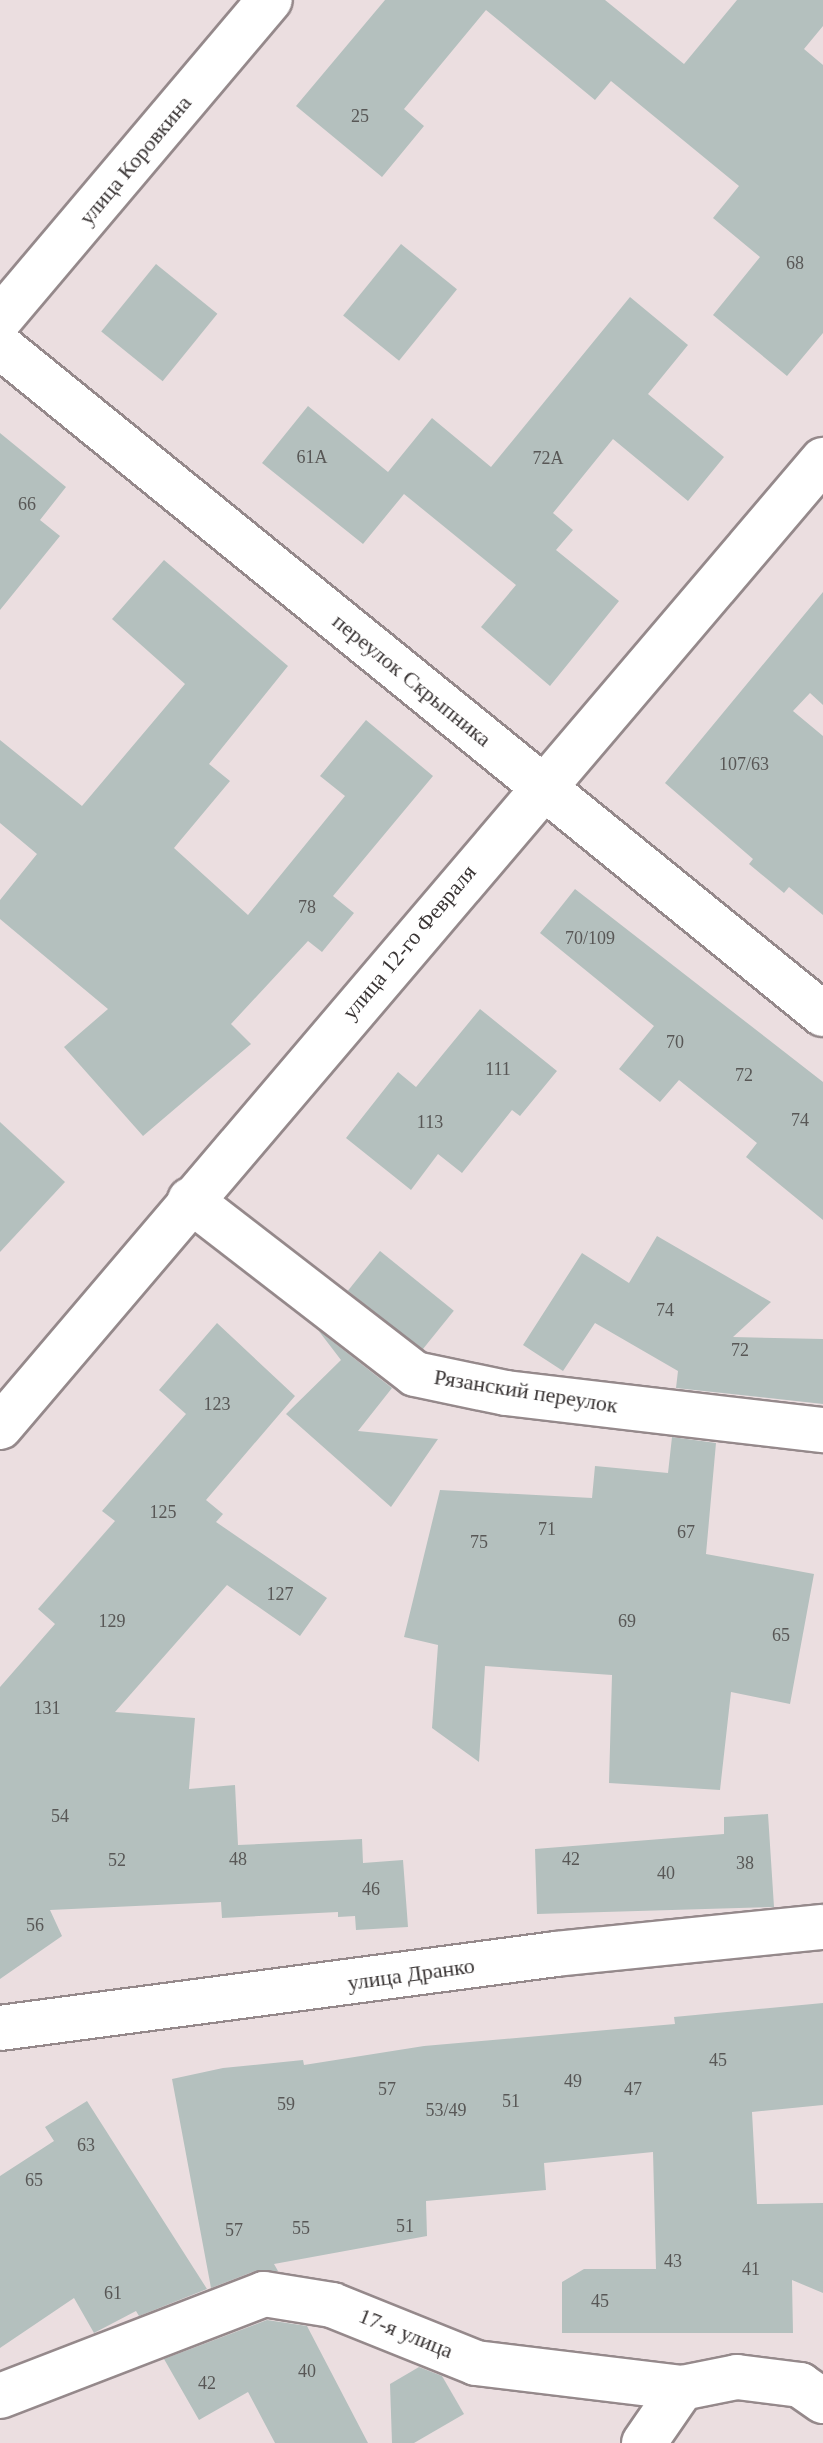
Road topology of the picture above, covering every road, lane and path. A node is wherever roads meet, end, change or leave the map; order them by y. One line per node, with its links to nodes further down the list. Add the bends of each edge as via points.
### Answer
1 (270, 0): 2 (street, улица Коровкина)
2 (0, 319)
3 (0, 346): 5 (street, переулок Скрыпника)
4 (823, 460): 5 (street, улица 12-го Февраля)
5 (542, 785): 6 (street, переулок Скрыпника); 7 (street, улица 12-го Февраля)
6 (823, 1014)
7 (190, 1200): 8 (street, улица 12-го Февраля); 9 (street, Рязанский переулок, via 415,1374 506,1393)
8 (0, 1427)
9 (823, 1430)
10 (823, 1927): 11 (street, улица Дранко, via 556,1954)
11 (0, 2028)
12 (682, 2388): 13 (street, 17-я улица, via 476,2363 332,2305 264,2294); 14 (street, 17-я улица, via 737,2377 800,2385); 15 (street)
13 (0, 2396)
14 (823, 2401)
15 (644, 2443)

